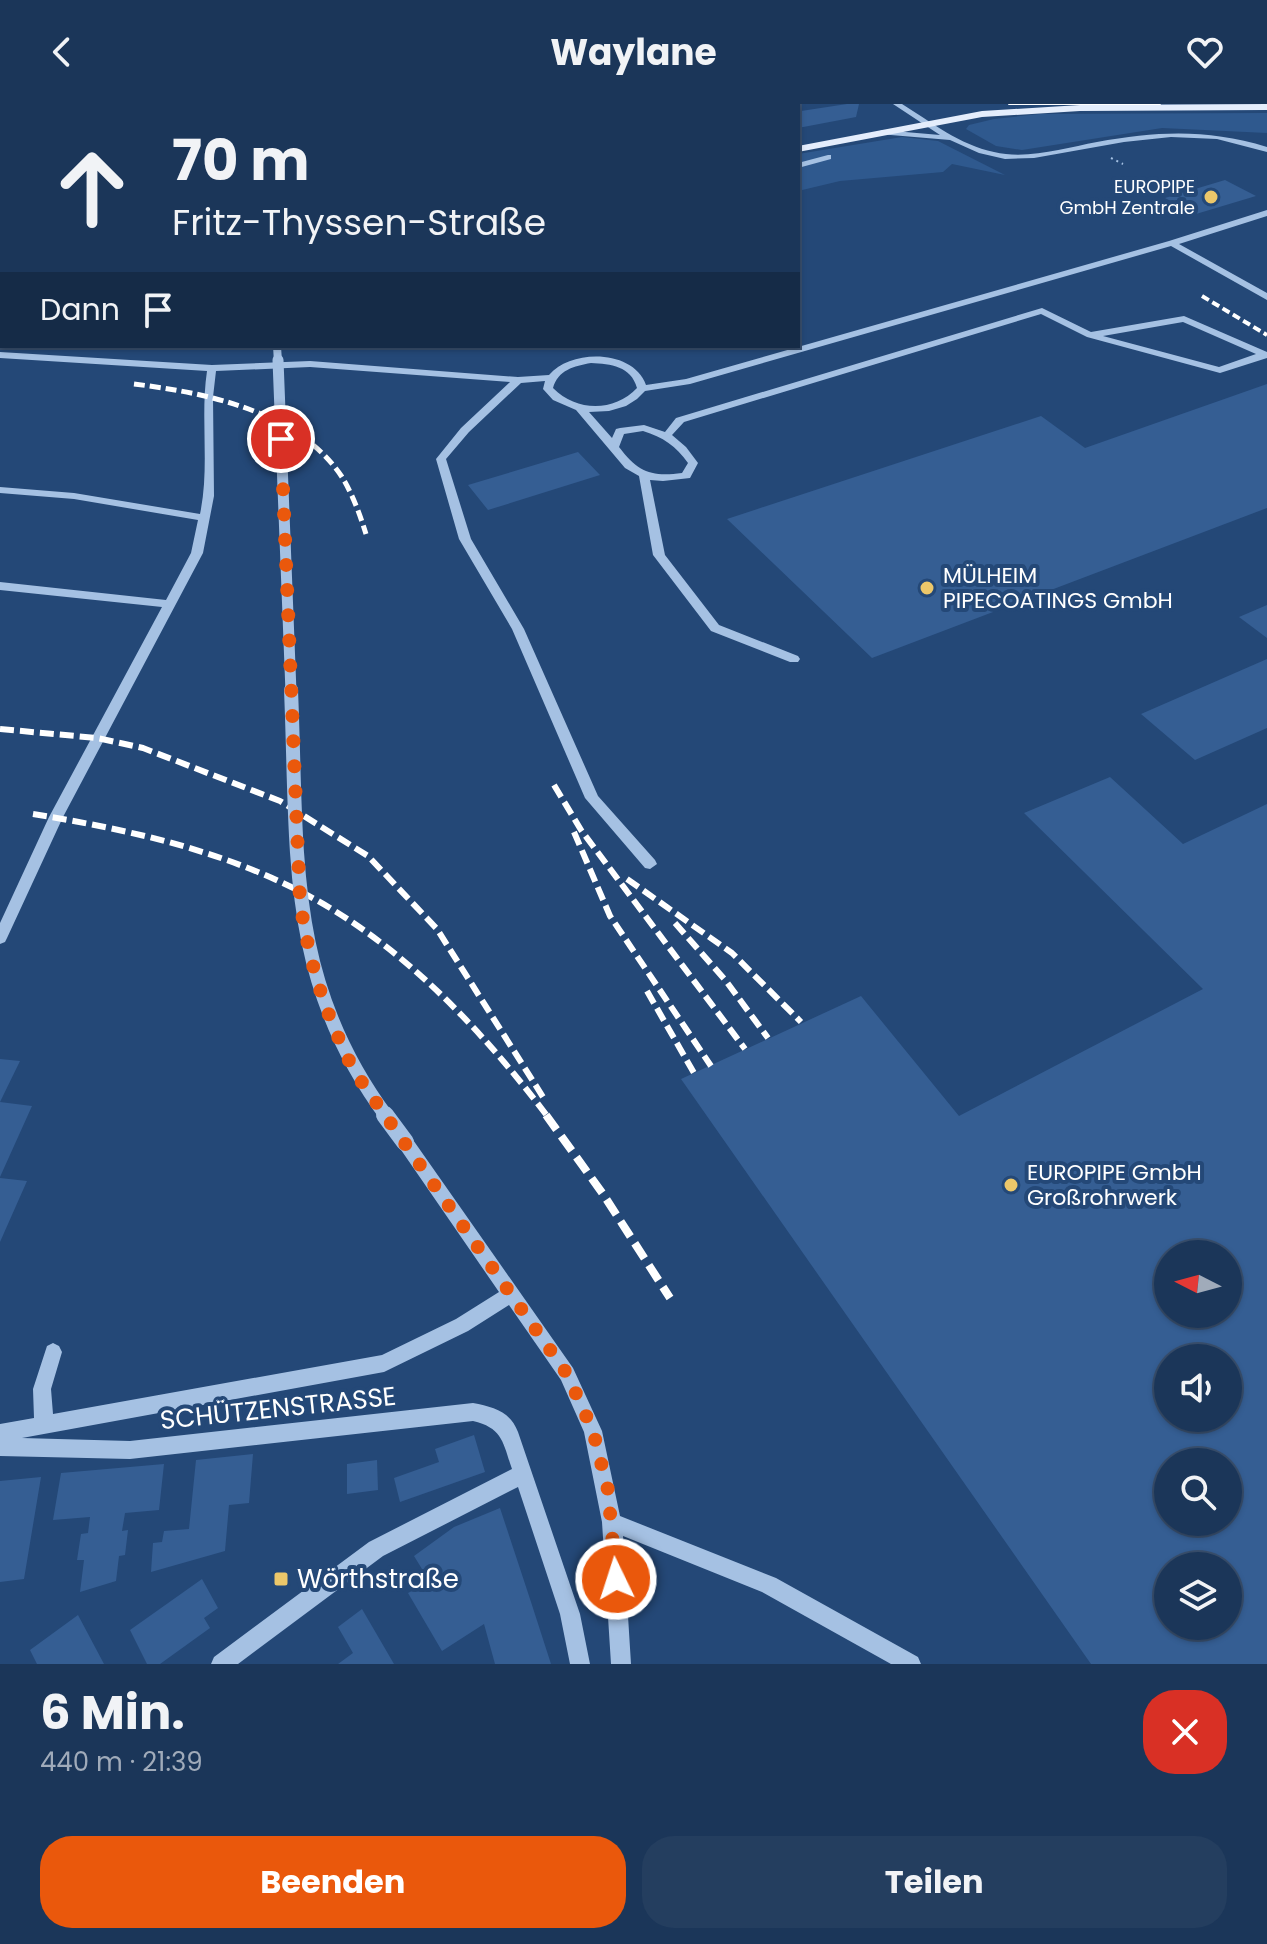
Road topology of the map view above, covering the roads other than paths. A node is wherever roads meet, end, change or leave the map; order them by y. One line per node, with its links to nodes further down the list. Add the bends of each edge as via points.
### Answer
1 (897, 104): 4 (street)
2 (973, 104): 4 (main road)
3 (1267, 107): 5 (main road, via 1080,108)
4 (915, 115): 5 (street); 8 (main road)
5 (929, 122): 6 (main road); 7 (street)
6 (882, 132): 7 (street); 9 (main road)
7 (956, 138): 10 (street, via 1007,157 1170,133 1228,138)
8 (800, 140)
9 (800, 149)
10 (1267, 150)
11 (828, 157): 12 (street)
12 (800, 165)
13 (1267, 213): 14 (street)
14 (1172, 243): 15 (street); 25 (street, via 687,382)
15 (1267, 297)
16 (1090, 335): 19 (street, via 1220,370); 19 (street, via 1184,319); 27 (street, via 1042,311 680,420)
17 (277, 348): 37 (street, bridge, via 300,902 307,947 329,1021 354,1071)
18 (587, 348): 21 (street)
19 (1266, 354)
20 (0, 355): 22 (street)
21 (591, 360): 23 (street, via 558,369); 25 (street, via 632,369)
22 (212, 368): 24 (street, via 310,364); 31 (street)
23 (549, 378): 24 (street); 26 (street, via 554,397)
24 (518, 380): 35 (street, via 441,459 465,539 518,629 592,798)
25 (642, 388): 26 (street, via 620,405)
26 (580, 408): 28 (street)
27 (668, 434): 28 (street, via 644,428 620,431); 29 (street, via 693,463 686,476)
28 (614, 447): 29 (street, via 626,465)
29 (644, 477): 34 (street, via 659,555 715,628)
30 (0, 490): 31 (street, via 74,496)
31 (205, 518): 33 (street, via 197,553)
32 (0, 586): 33 (street)
33 (170, 604): 36 (street, via 56,817)
34 (794, 659)
35 (650, 864)
36 (0, 938)
37 (511, 1294): 39 (street, SCHÜTZENSTRASSE, via 384,1363); 43 (street, via 567,1374 593,1431)
38 (53, 1352): 39 (street, via 42,1389)
39 (44, 1426): 40 (street, SCHÜTZENSTRASSE)
40 (0, 1433)
41 (0, 1447): 42 (street, SCHÜTZENSTRASSE, via 130,1450 473,1412 495,1417 509,1432)
42 (523, 1474): 44 (street, via 376,1549); 45 (street, SCHÜTZENSTRASSE, via 570,1614)
43 (612, 1522): 46 (street); 47 (street, via 769,1585)
44 (221, 1664)
45 (580, 1664)
46 (621, 1664)
47 (911, 1664)

